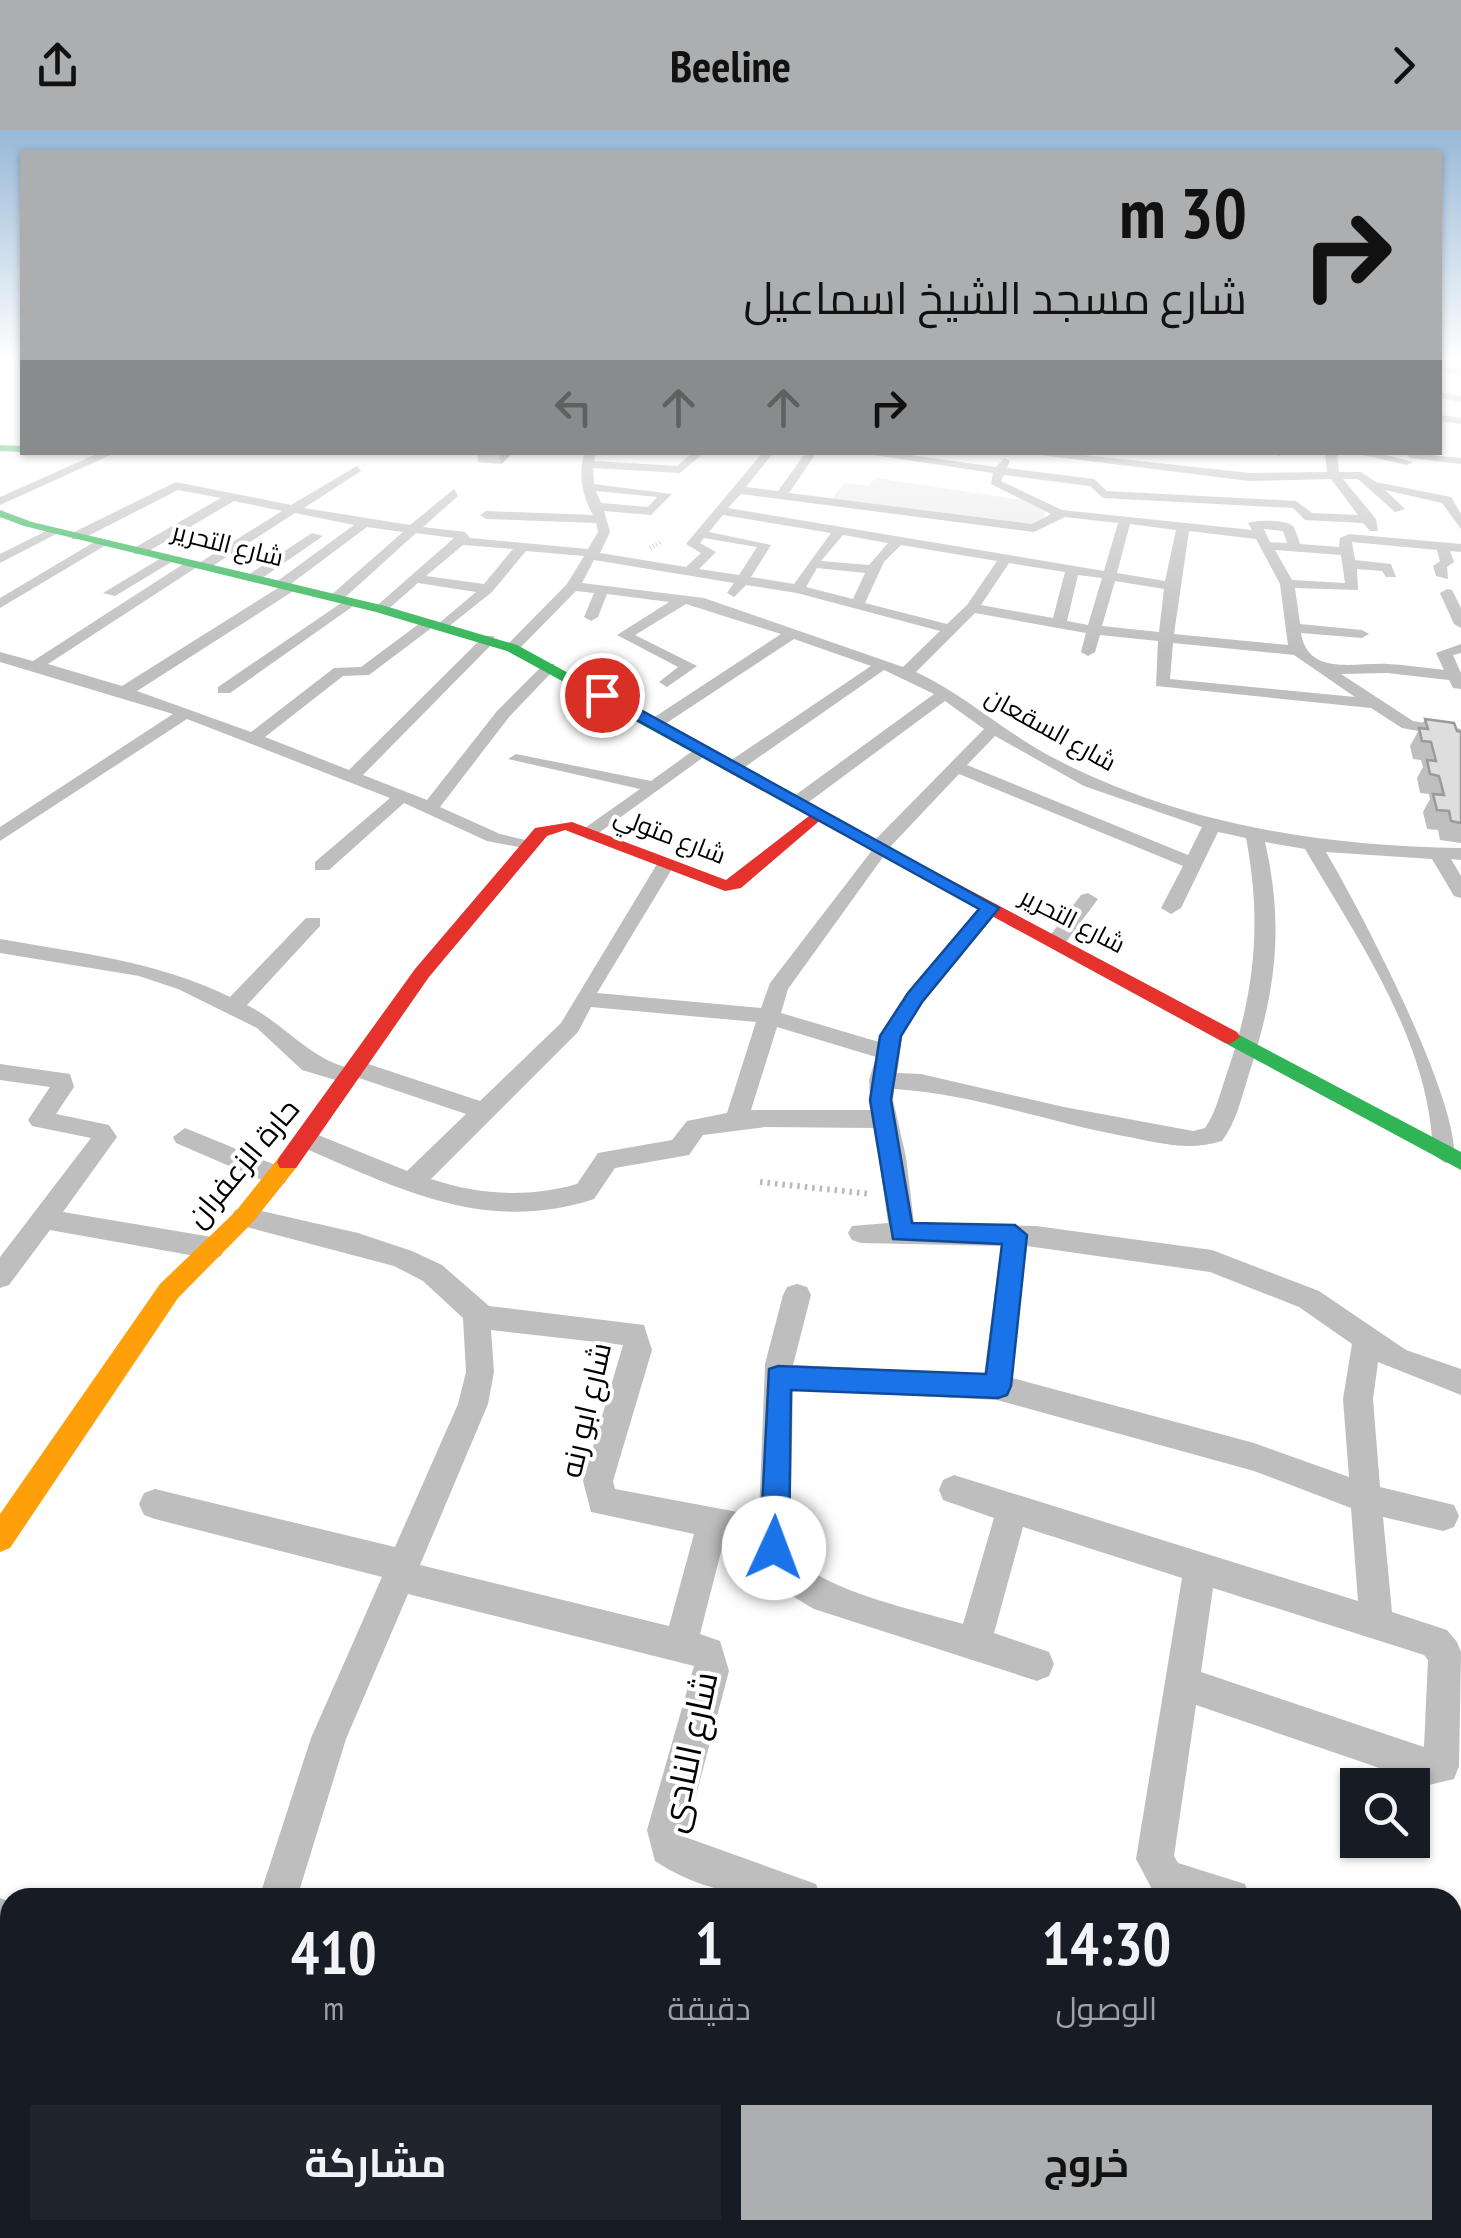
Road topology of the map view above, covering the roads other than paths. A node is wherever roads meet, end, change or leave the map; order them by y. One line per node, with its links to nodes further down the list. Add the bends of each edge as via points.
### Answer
1 (103, 456): 31 (street)
2 (662, 456): 16 (street)
3 (695, 456): 16 (street, via 682,469)
4 (766, 456): 25 (street)
5 (809, 456): 28 (street)
6 (933, 456): 13 (street)
7 (1007, 456): 18 (street)
8 (1060, 456): 20 (street)
9 (1331, 456): 19 (street)
10 (1409, 456): 22 (street)
11 (1413, 456): 15 (street)
12 (588, 458): 16 (street); 23 (street)
13 (962, 458): 18 (street)
14 (1228, 458): 20 (street)
15 (1461, 461)
16 (655, 468): 26 (street)
17 (357, 469): 33 (street)
18 (999, 470): 30 (street); 38 (street, via 1000,486)
19 (1333, 474): 20 (street); 21 (street); 40 (street)
20 (1238, 476): 32 (street)
21 (1371, 482): 22 (street); 34 (street)
22 (1410, 485): 24 (street); 42 (street, via 1422,496 1447,500)
23 (587, 487): 26 (street); 36 (street)
24 (1461, 488)
25 (742, 490): 28 (street); 35 (street)
26 (639, 491): 36 (street, via 666,494 651,512)
27 (454, 493): 46 (street)
28 (781, 495): 44 (street)
29 (234, 496): 33 (street); 50 (street, via 171,487); 59 (street)
30 (1190, 500): 32 (street); 45 (street)
31 (0, 501)
32 (1248, 505): 40 (street, via 1296,505 1311,517); 49 (street)
33 (294, 509): 43 (street); 66 (street)
34 (1399, 509)
35 (722, 511): 47 (street); 48 (street)
36 (597, 512): 39 (street); 60 (street, via 604,532)
37 (0, 513): 50 (street, شارع التحرير)
38 (1059, 513): 41 (street); 44 (street, via 1034,528)
39 (486, 516)
40 (1370, 519): 54 (street)
41 (1124, 520): 45 (street); 72 (street)
42 (1460, 521): 58 (street, via 1451,533)
43 (364, 523): 46 (street); 77 (street)
44 (1013, 526): 64 (street)
45 (1188, 528): 49 (street); 79 (street)
46 (412, 530): 52 (street); 86 (street)
47 (840, 530): 53 (street); 65 (street)
48 (702, 534): 69 (street, via 692,546 708,552); 75 (street, via 765,545)
49 (1259, 535): 57 (street); 57 (street, via 1288,528); 76 (street)
50 (78, 536): 59 (street, شارع التحرير); 63 (street); 87 (street)
51 (316, 536): 73 (street)
52 (462, 538): 56 (street); 74 (street)
53 (898, 540): 64 (street); 67 (street)
54 (1380, 540): 55 (street); 62 (street, via 1347,539)
55 (1442, 546): 58 (street); 71 (street)
56 (522, 547): 60 (street); 80 (street)
57 (1295, 547): 62 (street)
58 (1461, 548)
59 (139, 551): 61 (street, شارع التحرير)
60 (593, 554): 69 (street); 78 (street)
61 (168, 558): 66 (street, شارع التحرير); 83 (street)
62 (1348, 558): 70 (street, via 1386,567); 76 (street, via 1350,588)
63 (0, 559)
64 (999, 559): 68 (street); 89 (street)
65 (812, 564): 67 (street); 82 (street)
66 (198, 565): 73 (street, شارع التحرير); 109 (street)
67 (874, 570): 88 (street)
68 (1072, 572): 72 (street); 94 (street)
69 (688, 573): 75 (street)
70 (1390, 574)
71 (1443, 576)
72 (1107, 577): 79 (street); 98 (street)
73 (253, 578): 77 (street, شارع التحرير)
74 (417, 579): 80 (street); 90 (street)
75 (742, 581): 82 (street); 91 (street)
76 (1288, 584): 96 (street)
77 (286, 586): 86 (street, شارع التحرير); 116 (street)
78 (573, 586): 81 (street, شارع السقعان); 103 (street)
79 (1171, 586): 101 (street)
80 (487, 590): 95 (street)
81 (602, 590): 85 (street, شارع السقعان); 92 (street)
82 (798, 590): 88 (street)
83 (110, 593)
84 (1446, 593): 93 (street)
85 (685, 598): 91 (street, شارع السقعان); 113 (street, via 624,635 689,666)
86 (344, 600): 90 (street, شارع التحرير); 115 (street)
87 (0, 604)
88 (858, 604): 97 (street)
89 (972, 608): 94 (street); 97 (street)
90 (380, 609): 95 (street, شارع التحرير)
91 (722, 610): 99 (street, شارع السقعان)
92 (590, 618)
93 (1460, 621)
94 (1059, 624): 98 (street)
95 (436, 625): 102 (street, شارع التحرير); 123 (street, via 365,671 341,670)
96 (1294, 628): 100 (street); 105 (street)
97 (952, 630): 112 (street)
98 (1094, 630): 101 (street); 106 (street)
99 (791, 634): 108 (street, شارع السقعان); 120 (street)
100 (1362, 634)
101 (1165, 639): 105 (street); 118 (street, via 1162,683)
102 (490, 640): 103 (street, شارع التحرير); 128 (street)
103 (512, 648): 110 (street, شارع التحرير)
104 (1461, 648): 114 (street, via 1444,653)
105 (1299, 651): 111 (street)
106 (1088, 652)
107 (0, 657): 109 (street)
108 (882, 665): 112 (street, شارع السقعان); 126 (street)
109 (35, 666): 116 (street)
110 (549, 667): 120 (street, شارع التحرير); 132 (street)
111 (1324, 670): 114 (street, via 1387,668); 118 (street)
112 (906, 673): 117 (street, شارع السقعان)
113 (667, 682)
114 (1457, 682)
115 (224, 690)
116 (121, 694): 119 (street)
117 (944, 694): 121 (street, شارع السقعان); 131 (street)
118 (1375, 703): 122 (street, via 1416,728)
119 (183, 715): 123 (street); 135 (street)
120 (656, 723): 124 (street, شارع التحرير)
121 (992, 730): 127 (street); 134 (street, شارع السقعان, via 1087,782)
122 (1461, 734)
123 (252, 739): 128 (street)
124 (704, 750): 126 (street, شارع التحرير); 129 (street)
125 (516, 759): 129 (street)
126 (733, 767): 131 (street, شارع التحرير)
127 (956, 767): 140 (street); 144 (street)
128 (351, 777): 130 (street)
129 (656, 787): 136 (street)
130 (402, 796): 132 (street); 145 (street)
131 (796, 803): 133 (street, شارع التحرير)
132 (430, 808): 138 (street, via 484,836)
133 (818, 814): 140 (street, شارع التحرير); 143 (street, شارع متولي, via 730,886)
134 (1212, 826): 137 (street, شارع السقعان); 144 (street)
135 (0, 834)
136 (589, 834): 138 (street, شارع متولي, via 556,825); 143 (street, شارع متولي)
137 (1256, 838): 139 (street, شارع السقعان); 157 (street, via 1271,942)
138 (534, 839): 160 (street, حارة الزعفران, via 422,973)
139 (1313, 846): 141 (street, شارع السقعان); 167 (street, via 1438,1084)
140 (881, 847): 148 (street, شارع التحرير); 156 (street, via 790,971)
141 (1440, 854): 142 (street, شارع السقعان); 146 (street)
142 (1461, 854)
143 (666, 864): 154 (street)
144 (1195, 864): 149 (street)
145 (322, 866)
146 (1461, 892)
147 (1088, 898): 151 (street)
148 (990, 908): 151 (street, شارع التحرير); 158 (street, via 915,998)
149 (1171, 908)
150 (313, 922): 155 (street)
151 (1056, 940): 157 (street, شارع التحرير)
152 (11, 948): 153 (street); 155 (street, via 142,970)
153 (0, 969)
154 (583, 999): 156 (street); 162 (street, via 560,1040)
155 (234, 1004): 160 (street, via 310,1064)
156 (766, 1016): 158 (street); 163 (street)
157 (1248, 1044): 161 (street, via 1219,1129 1204,1139 1064,1116 921,1082); 167 (street, شارع التحرير)
158 (886, 1052): 161 (street)
159 (0, 1072): 171 (street, via 62,1080 40,1120 105,1133)
160 (353, 1072): 162 (street); 166 (street, حارة الزعفران)
161 (881, 1080): 164 (street)
162 (484, 1112): 169 (street)
163 (737, 1118): 164 (street); 169 (street, via 695,1127 680,1148 607,1160 592,1187 578,1195 483,1205)
164 (883, 1119): 172 (street)
165 (186, 1137): 168 (street)
166 (306, 1139): 168 (street, حارة الزعفران); 169 (street)
167 (1453, 1158)
168 (276, 1176): 170 (street, حارة الزعفران)
169 (412, 1182)
170 (244, 1217): 175 (street, حارة الزعفران); 178 (street, شارع ابو رنه, via 396,1256 429,1271)
171 (47, 1219): 175 (street); 176 (street)
172 (902, 1232): 173 (street); 174 (street)
173 (861, 1233)
174 (1015, 1235): 179 (street, via 1212,1261 1310,1299); 182 (street)
175 (212, 1248): 190 (street, حارة الزعفران, via 169,1291)
176 (2, 1272)
177 (797, 1296): 180 (street)
178 (476, 1313): 188 (street, شارع ابو رنه, via 506,1323 634,1334 638,1350 597,1492 612,1504); 192 (street, via 480,1372 473,1404)
179 (1367, 1336): 181 (street, via 1408,1365); 184 (street, via 1358,1377)
180 (778, 1378): 182 (street); 189 (street)
181 (1461, 1382)
182 (998, 1386): 184 (street, via 1254,1458)
183 (954, 1490): 186 (street)
184 (1365, 1498): 187 (street); 193 (street)
185 (155, 1504): 192 (street, شارع النادى)
186 (1012, 1508): 191 (street); 195 (street)
187 (1443, 1516)
188 (714, 1523): 189 (street, شارع ابو رنه); 194 (street)
189 (775, 1534): 195 (street, via 780,1566 804,1586)
190 (0, 1538)
191 (1200, 1568): 193 (street); 197 (street)
192 (399, 1570): 194 (street, شارع النادى); 198 (street, via 306,1802)
193 (1376, 1623): 197 (street, via 1429,1640 1444,1654 1443,1759 1436,1768)
194 (681, 1644): 199 (street, شارع النادى, via 708,1653 712,1671 666,1830 668,1848)
195 (974, 1644): 196 (street)
196 (1037, 1664)
197 (1182, 1683): 200 (street, via 1155,1850 1159,1870)
198 (281, 1888)
199 (773, 1888)
200 (1195, 1888)

